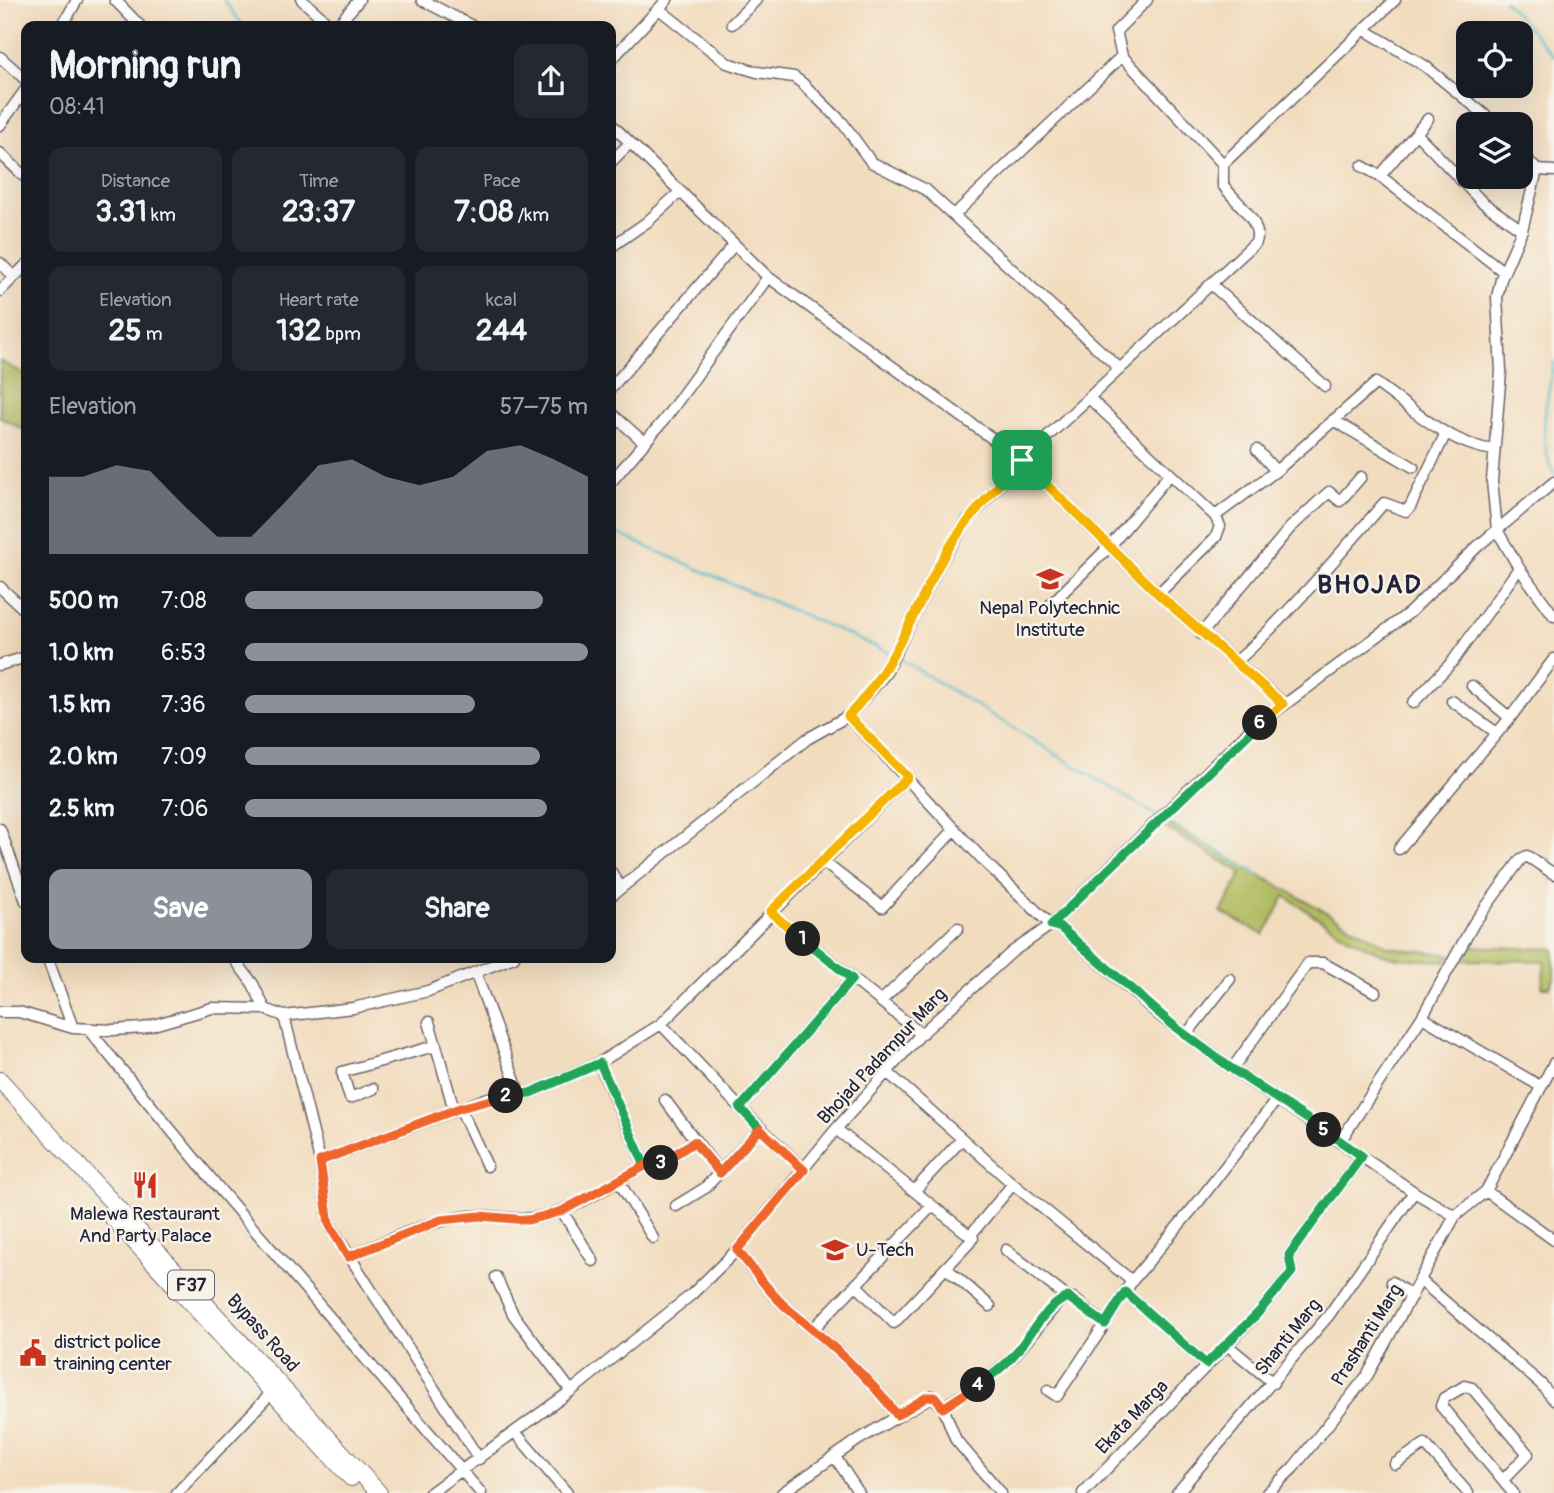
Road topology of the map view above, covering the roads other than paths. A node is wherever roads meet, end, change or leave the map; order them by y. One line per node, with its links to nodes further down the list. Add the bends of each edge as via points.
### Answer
1 (77, 0): 11 (street)
2 (116, 0): 12 (street)
3 (302, 0): 13 (street)
4 (359, 0): 14 (street)
5 (422, 0): 15 (street)
6 (667, 0): 10 (street)
7 (756, 0): 16 (street)
8 (1147, 0): 19 (street, via 1116,31)
9 (1395, 0): 17 (street)
10 (659, 9): 18 (street); 39 (street, via 727,63 794,77 842,122 871,162 926,190)
11 (65, 21)
12 (135, 21)
13 (326, 21)
14 (341, 21)
15 (462, 21)
16 (732, 24)
17 (1365, 30): 23 (street, via 1425,66); 31 (street)
18 (616, 55)
19 (1122, 56): 31 (street); 39 (street)
20 (0, 57): 21 (street)
21 (21, 76)
22 (21, 96): 25 (street)
23 (1481, 112)
24 (1429, 119): 27 (street)
25 (0, 125)
26 (616, 129): 28 (street)
27 (1417, 134): 37 (street); 40 (street, via 1482,202)
28 (630, 143): 30 (street); 38 (street)
29 (0, 153): 36 (street)
30 (616, 157)
31 (1223, 163): 48 (street, via 1220,179 1255,224 1258,235 1249,250)
32 (1362, 166): 37 (street)
33 (1533, 166): 34 (street)
34 (1537, 170): 35 (street); 40 (street)
35 (1554, 171)
36 (21, 173)
37 (1380, 176): 45 (street)
38 (680, 192): 41 (street); 42 (street)
39 (955, 215): 50 (street)
40 (1522, 230): 45 (street)
41 (616, 244)
42 (734, 246): 47 (street); 51 (street)
43 (0, 263): 46 (street)
44 (21, 270): 46 (street)
45 (1504, 272): 59 (street, via 1497,298 1501,371)
46 (14, 277): 49 (street)
47 (768, 277): 57 (street); 60 (street)
48 (1212, 285): 50 (street); 52 (street)
49 (0, 291)
50 (1121, 369): 53 (street)
51 (616, 381)
52 (1325, 386)
53 (1089, 398): 60 (street); 63 (street)
54 (616, 417): 57 (street)
55 (1333, 420): 56 (street, via 1376,383); 61 (street); 62 (street)
56 (1446, 433): 59 (street, via 1477,448); 79 (street, via 1410,507 1406,511 1384,503 1310,589)
57 (645, 443): 64 (street)
58 (1257, 450): 62 (street)
59 (1494, 450): 68 (street)
60 (1022, 460): 69 (street); 85 (street, via 967,521 940,563 884,674)
61 (1413, 467)
62 (1276, 471): 67 (street)
63 (1170, 475): 67 (street); 69 (street)
64 (616, 476)
65 (1361, 477): 76 (street, via 1340,501 1329,492 1290,528)
66 (1554, 482): 68 (street, Bhojad Padampur Marg)
67 (1215, 516): 72 (street, via 1220,526 1216,537)
68 (1497, 530): 70 (street); 84 (street, Bhojad Padampur Marg, via 1409,612)
69 (1111, 545): 72 (street); 73 (street)
70 (1520, 568): 75 (street); 83 (street, via 1453,661)
71 (0, 587): 74 (street)
72 (1158, 594): 76 (street)
73 (1050, 605)
74 (21, 606)
75 (1554, 616)
76 (1201, 634): 79 (street)
77 (21, 659): 80 (street)
78 (1554, 659): 86 (street)
79 (1236, 662): 84 (street)
80 (0, 665)
81 (1472, 686): 86 (street)
82 (1452, 701): 87 (street)
83 (1413, 703)
84 (1283, 704): 99 (street, Bhojad Padampur Marg, via 1236,742)
85 (848, 716): 88 (street); 96 (street, via 816,732)
86 (1510, 718): 87 (street)
87 (1497, 733): 91 (street)
88 (908, 777): 90 (street); 92 (street)
89 (0, 829): 95 (street)
90 (955, 829): 92 (street, via 882,907); 99 (street)
91 (1399, 849)
92 (822, 861): 98 (street)
93 (1554, 874): 112 (street, via 1527,856 1521,859 1474,923)
94 (616, 880): 96 (street)
95 (21, 887)
96 (621, 888): 97 (street)
97 (616, 892)
98 (770, 912): 105 (street); 114 (street)
99 (1051, 925): 117 (street, Bhojad Padampur Marg, via 1012,953); 118 (street, via 1061,928)
100 (958, 928): 108 (street)
101 (49, 963): 115 (street)
102 (237, 963): 109 (street)
103 (501, 963): 104 (street)
104 (476, 974): 111 (street, via 390,1000); 128 (street)
105 (852, 979): 108 (street); 131 (street)
106 (1230, 979): 118 (street)
107 (1375, 992): 122 (street, via 1323,963 1308,963)
108 (881, 1001): 117 (street)
109 (265, 1009): 111 (street); 116 (street, via 212,1008 144,1028)
110 (0, 1012): 115 (street, via 19,1012)
111 (284, 1016): 139 (street)
112 (1422, 1017): 125 (street); 136 (street)
113 (429, 1022): 119 (street)
114 (662, 1024): 120 (street); 131 (street)
115 (73, 1028): 116 (street)
116 (88, 1029): 185 (street)
117 (921, 1034): 123 (street, Bhojad Padampur Marg)
118 (1186, 1035): 122 (street)
119 (437, 1049): 126 (street, via 430,1047 342,1072 350,1098); 132 (street)
120 (600, 1063): 128 (street); 141 (street)
121 (1554, 1063): 125 (street)
122 (1232, 1069): 129 (street)
123 (887, 1072): 134 (street, Bhojad Padampur Marg); 135 (street)
124 (0, 1080): 175 (highway, Bypass Road / F37)
125 (1540, 1086): 147 (street)
126 (373, 1088)
127 (0, 1095): 175 (highway, Bypass Road / F37)
128 (520, 1095): 132 (street, via 488,1098)
129 (1277, 1099): 136 (street); 162 (street)
130 (665, 1100): 137 (street)
131 (740, 1108): 133 (street)
132 (457, 1109): 139 (street); 140 (street)
133 (760, 1129): 142 (street); 143 (street)
134 (836, 1129): 142 (street, Bhojad Padampur Marg); 146 (street)
135 (962, 1139): 145 (street); 146 (street)
136 (1341, 1140): 138 (street)
137 (694, 1142): 141 (street, via 660,1164); 143 (street)
138 (1362, 1156): 148 (street); 172 (street, Ekata Marga, via 1289,1255 1292,1272)
139 (320, 1161): 158 (street, via 329,1224)
140 (487, 1166)
141 (645, 1166): 144 (street)
142 (804, 1170): 156 (street, Bhojad Padampur Marg)
143 (720, 1173): 149 (street)
144 (618, 1180): 151 (street); 153 (street)
145 (1013, 1184): 154 (street); 162 (street)
146 (914, 1191): 150 (street)
147 (1486, 1191): 152 (street); 155 (street)
148 (1414, 1192): 152 (street); 174 (street, Shanti Marg, via 1329,1315)
149 (676, 1206)
150 (931, 1207): 154 (street); 165 (street)
151 (562, 1211): 158 (street, via 528,1220 480,1216 441,1220); 159 (street)
152 (1455, 1216): 163 (street, Prashanti Marg)
153 (653, 1238)
154 (973, 1238): 160 (street)
155 (1554, 1240)
156 (737, 1250): 171 (street, via 793,1314); 177 (street, Bhojad Padampur Marg, via 670,1313)
157 (1006, 1250): 168 (street)
158 (348, 1257): 183 (street)
159 (593, 1261)
160 (946, 1268): 165 (street, via 894,1323); 169 (street)
161 (496, 1277): 177 (street, via 513,1314)
162 (1132, 1281): 166 (street)
163 (1420, 1281): 167 (street, Prashanti Marg); 178 (street)
164 (1392, 1282): 167 (street)
165 (856, 1285): 171 (street)
166 (1125, 1292): 170 (street); 173 (street)
167 (1412, 1296): 198 (street, Prashanti Marg, via 1367,1376 1293,1468)
168 (1068, 1297): 170 (street); 179 (street, via 1061,1299 1006,1363)
169 (990, 1306)
170 (1105, 1324): 176 (street, via 1057,1396)
171 (814, 1328): 180 (street, via 867,1378)
172 (1227, 1345): 173 (street, Ekata Marga); 174 (street)
173 (1206, 1364): 196 (street, Ekata Marga)
174 (1273, 1383): 197 (street, Shanti Marg)
175 (276, 1387): 187 (street); 188 (highway, Bypass Road / F37); 189 (highway, Bypass Road / F37)
176 (1048, 1390)
177 (571, 1391): 181 (street, Bhojad Padampur Marg)
178 (1554, 1400)
179 (943, 1408): 180 (street, via 936,1397 927,1397); 195 (street, via 957,1440)
180 (897, 1415): 182 (street)
181 (515, 1432): 183 (street, Bhojad Padampur Marg); 192 (street)
182 (835, 1457): 193 (street); 194 (street)
183 (479, 1459): 185 (street, Bhojad Padampur Marg)
184 (1395, 1464): 199 (street, via 1424,1444)
185 (463, 1471): 190 (street, Bhojad Padampur Marg); 191 (street)
186 (1503, 1480): 186 (street, via 1441,1406 1444,1398 1465,1385 1528,1454); 200 (street)
187 (177, 1493)
188 (365, 1493)
189 (379, 1493)
190 (430, 1493)
191 (481, 1493)
192 (567, 1493)
193 (782, 1493)
194 (859, 1493)
195 (1001, 1493)
196 (1083, 1493)
197 (1177, 1493)
198 (1267, 1493)
199 (1468, 1493)
200 (1513, 1493)

